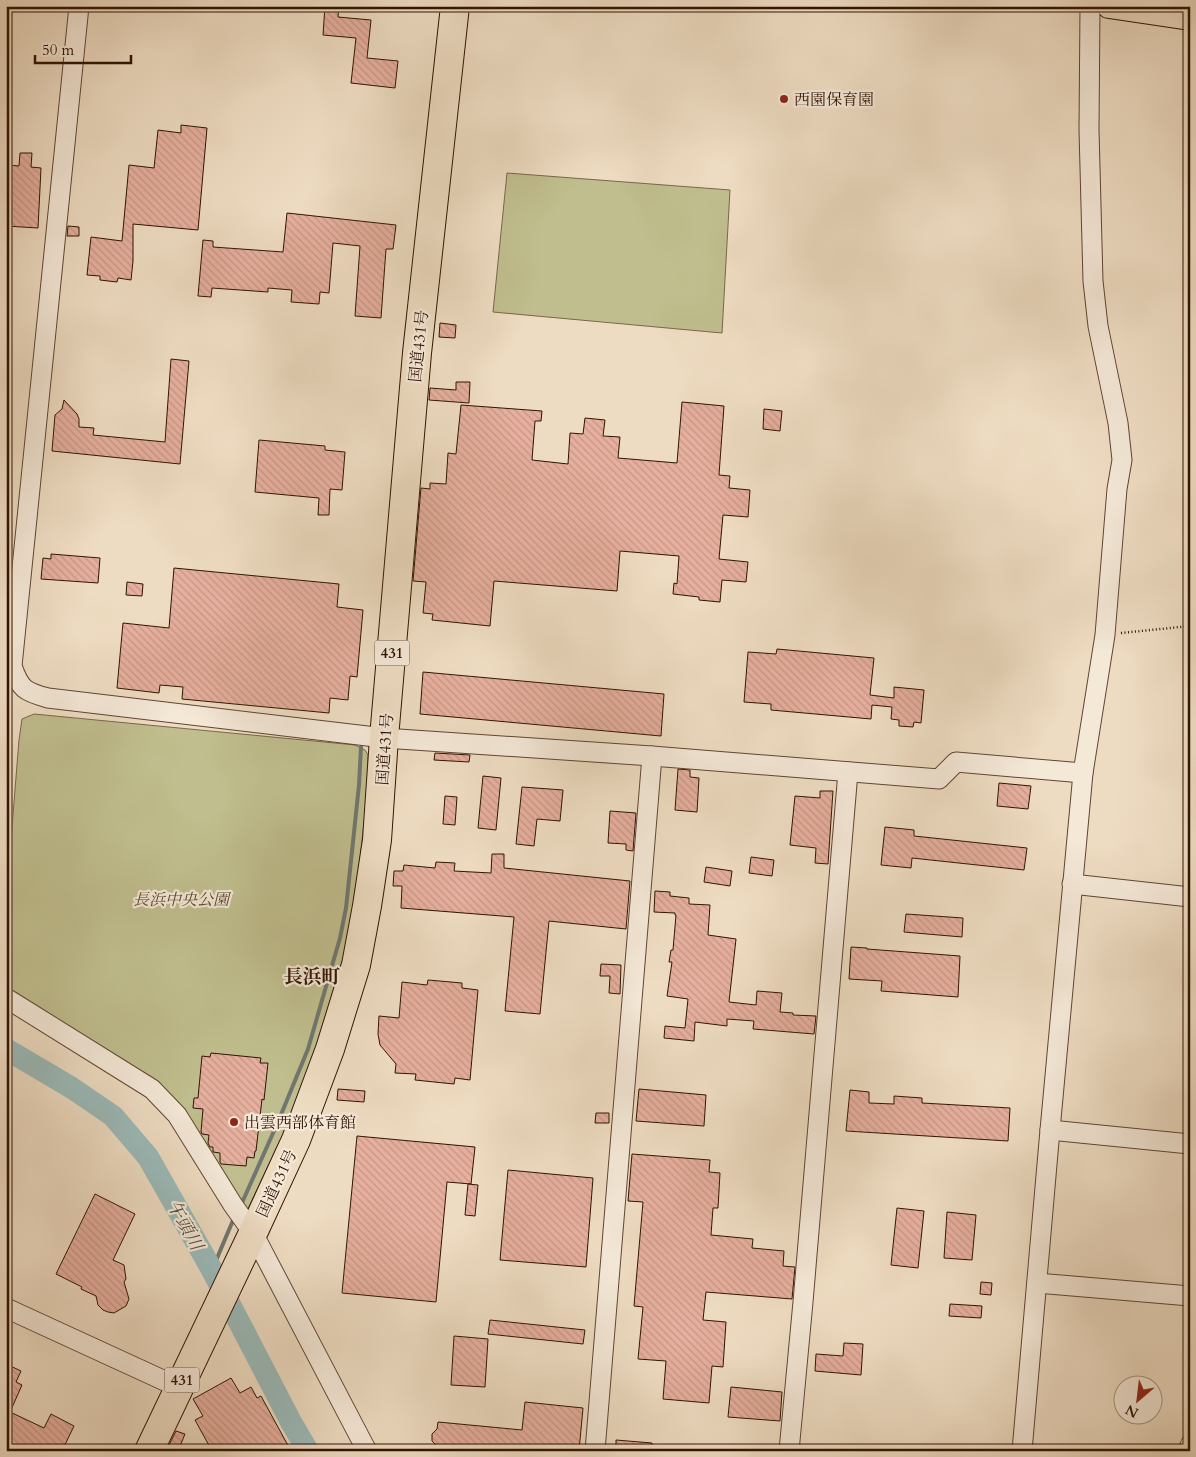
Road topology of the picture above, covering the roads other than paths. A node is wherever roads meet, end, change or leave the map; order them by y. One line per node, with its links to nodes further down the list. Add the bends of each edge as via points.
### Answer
1 (79, 6): 6 (street, via 12,666 17,680 28,693 48,698)
2 (455, 6): 6 (highway, 国道431号 / 431, via 417,353)
3 (1090, 6): 9 (street, via 1093,281 1122,460 1105,635)
4 (1108, 6): 5 (main road)
5 (1190, 18)
6 (384, 738): 7 (street); 15 (highway, 国道431号 / 431, via 377,840 356,965 300,1131)
7 (652, 756): 8 (street); 23 (street)
8 (848, 772): 9 (street, via 939,779 956,762); 24 (street)
9 (1083, 773): 10 (street)
10 (1072, 884): 11 (street); 13 (street)
11 (1190, 897)
12 (6, 998): 15 (street, via 152,1089 177,1115)
13 (1050, 1130): 14 (street); 16 (street)
14 (1190, 1144)
15 (242, 1218): 19 (highway, 国道431号 / 431, via 232,1277); 22 (street)
16 (1037, 1283): 17 (street); 25 (street)
17 (1190, 1296)
18 (6, 1308): 19 (street)
19 (178, 1387): 21 (highway, 国道431号 / 431)
20 (1190, 1444): 26 (street)
21 (148, 1451)
22 (367, 1451)
23 (595, 1451)
24 (789, 1451)
25 (1022, 1451)
26 (1189, 1451)

